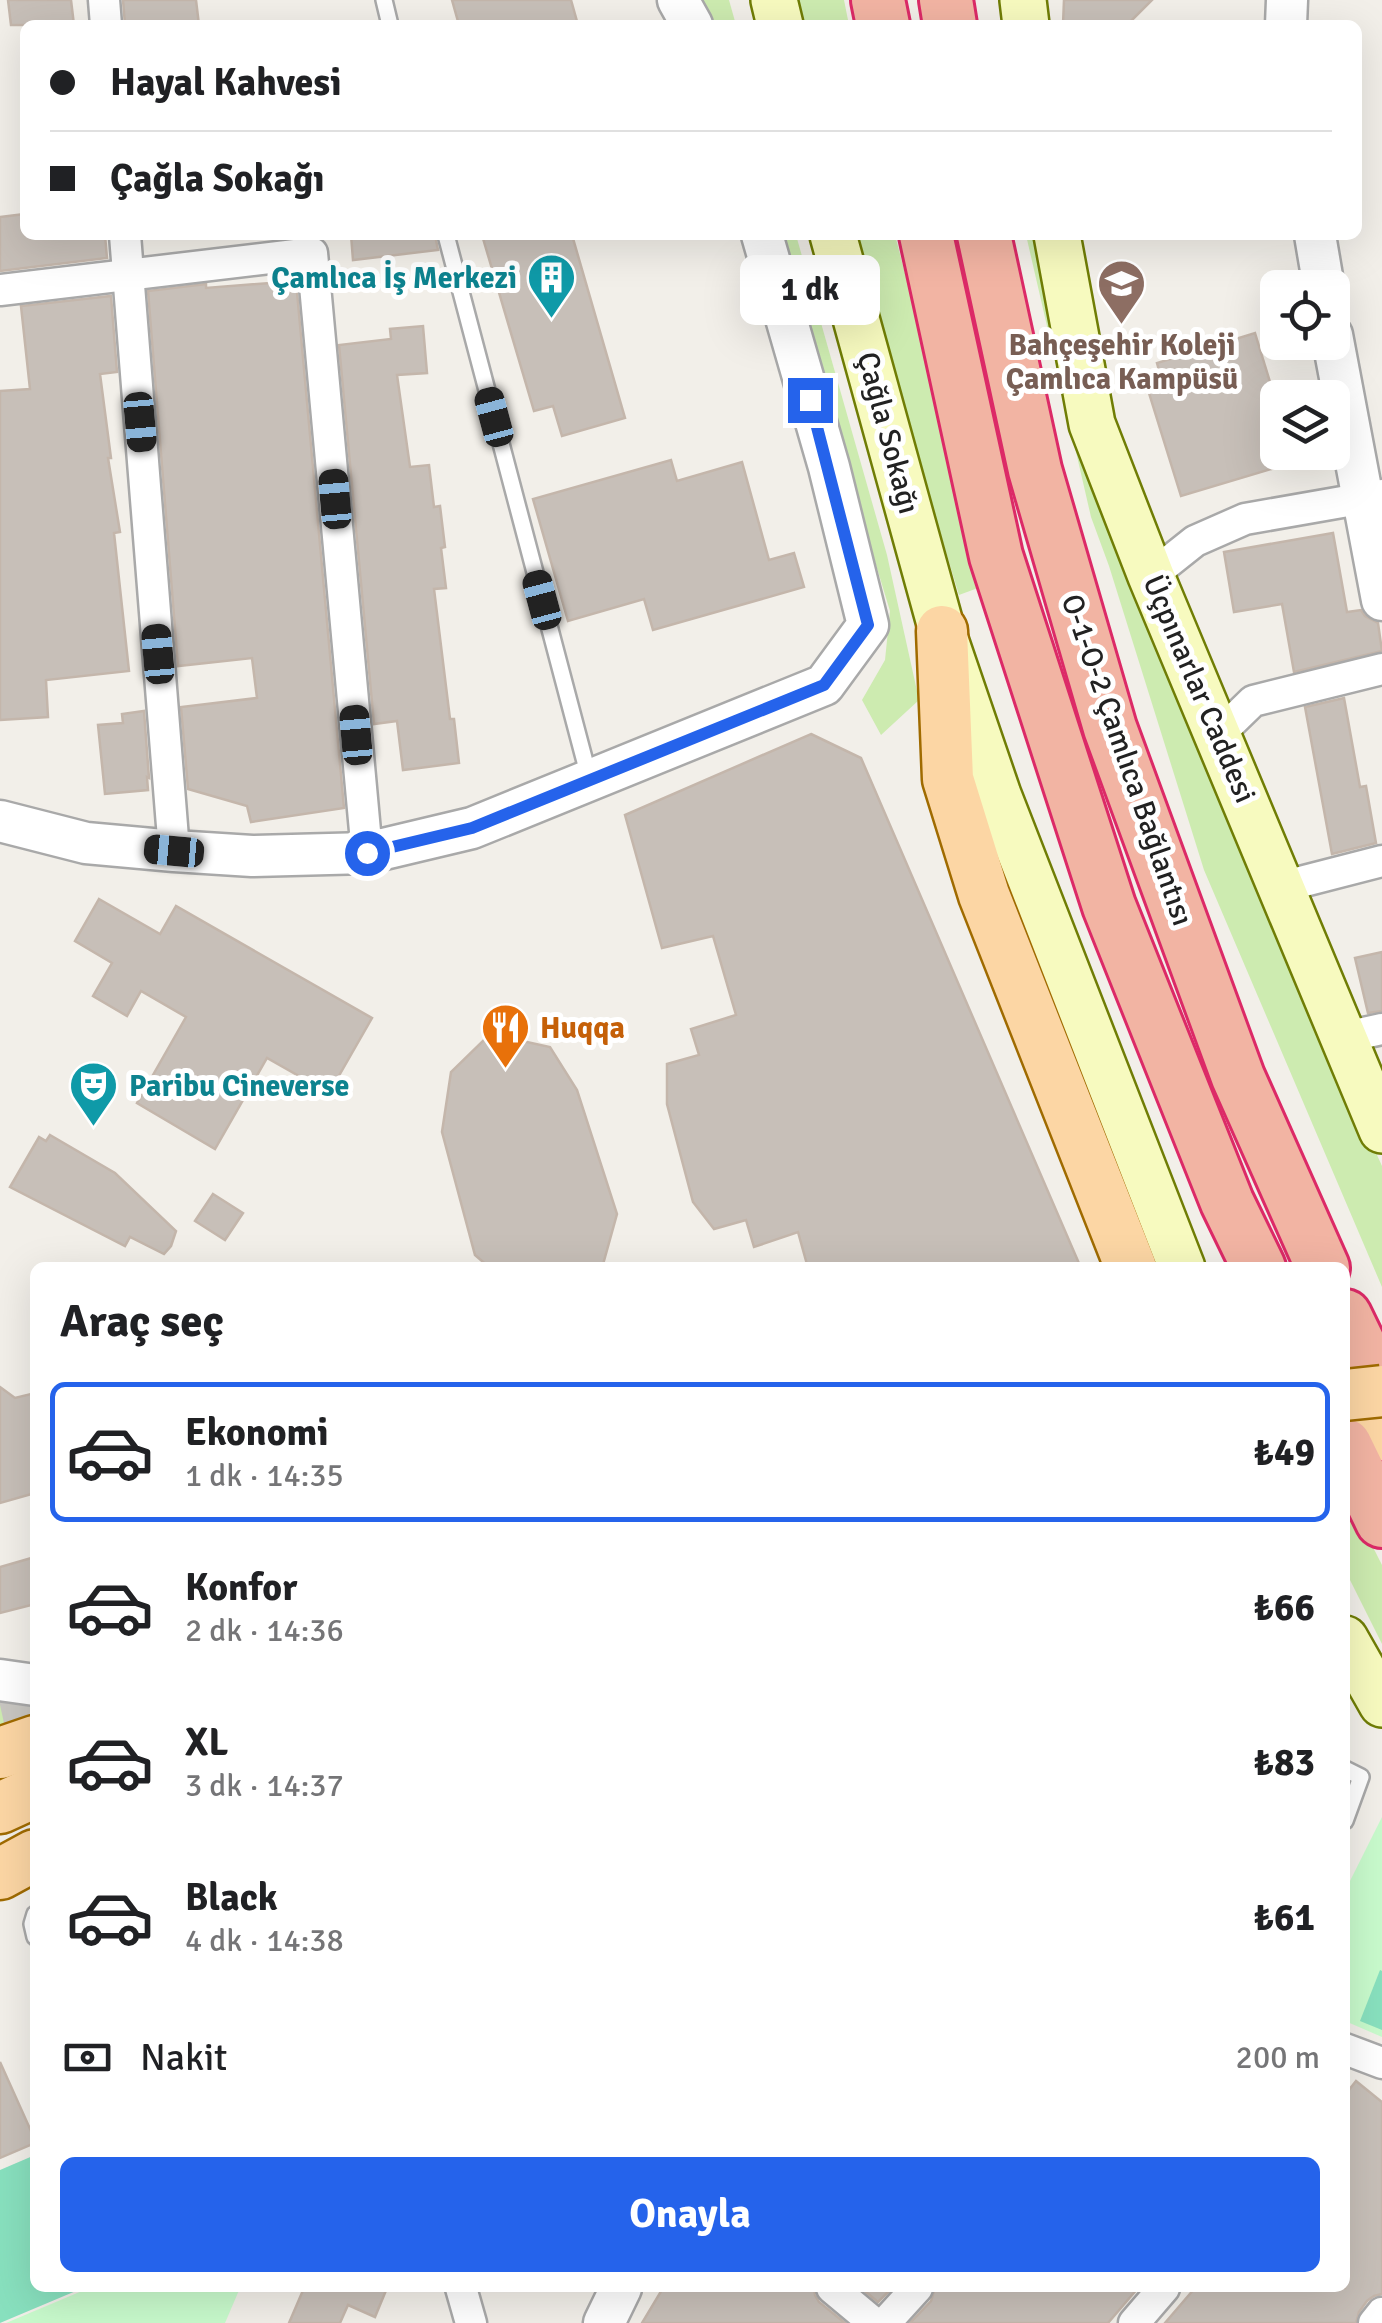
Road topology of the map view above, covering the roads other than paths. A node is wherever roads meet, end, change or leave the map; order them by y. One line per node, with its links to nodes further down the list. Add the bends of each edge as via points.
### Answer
1 (125, 240): 10 (street)
2 (447, 240): 19 (lane)
3 (763, 240): 19 (street, via 868,625 824,685)
4 (834, 240): 16 (main road, Çağla Sokağı)
5 (927, 240): 29 (highway, O-1-O-2 Çamlıca Bağlantısı, via 996,556 1109,906)
6 (985, 240): 30 (highway, O-1-O-2 Çamlıca Bağlantısı, via 1035,470 1110,728 1238,1077)
7 (1058, 240): 14 (main road, Üçpınarlar Caddesi, via 1092,424)
8 (1316, 240): 9 (street)
9 (1321, 270)
10 (128, 275): 11 (street); 21 (street); 22 (street, via 312,253)
11 (0, 290)
12 (1338, 360): 13 (street)
13 (1372, 497): 14 (street, via 1245,519 1195,540); 15 (street)
14 (1151, 576): 18 (main road, Üçpınarlar Caddesi)
15 (1382, 600)
16 (942, 630): 27 (main road, via 948,779 984,895); 28 (main road, Çağla Sokağı, via 998,796)
17 (1382, 669): 18 (street, via 1253,701)
18 (1218, 735): 24 (main road, Üçpınarlar Caddesi)
19 (590, 782): 22 (street, via 472,828)
20 (0, 821): 21 (street, via 86,843)
21 (174, 851): 22 (street)
22 (367, 853)
23 (1382, 861): 24 (street)
24 (1282, 887): 25 (main road, Üçpınarlar Caddesi)
25 (1364, 1033): 26 (main road, Üçpınarlar Caddesi)
26 (1382, 1130)
27 (1129, 1262)
28 (1180, 1262)
29 (1256, 1262)
30 (1319, 1262)
31 (1350, 1326): 32 (highway)
32 (1382, 1392): 33 (main road, bridge)
33 (1350, 1395)
34 (1382, 1435): 35 (main road)
35 (1350, 1441)
36 (1350, 1453): 37 (highway)
37 (1382, 1520)
38 (1350, 1648): 42 (main road)
39 (30, 1664): 40 (street)
40 (0, 1676): 41 (street)
41 (30, 1684)
42 (1382, 1704)
43 (30, 1743): 44 (main road)
44 (0, 1753)
45 (1350, 1772): 47 (lane, via 1361,1777)
46 (30, 1794): 48 (main road)
47 (1350, 1807)
48 (0, 1808)
49 (30, 1858): 50 (main road)
50 (0, 1874)
51 (462, 2292): 57 (street)
52 (619, 2292): 58 (street)
53 (837, 2292): 59 (street)
54 (912, 2292): 60 (street)
55 (1161, 2292): 61 (street)
56 (1382, 2313): 62 (street)
57 (472, 2323)
58 (604, 2323)
59 (874, 2323)
60 (885, 2323)
61 (1134, 2323)
62 (1374, 2323)

